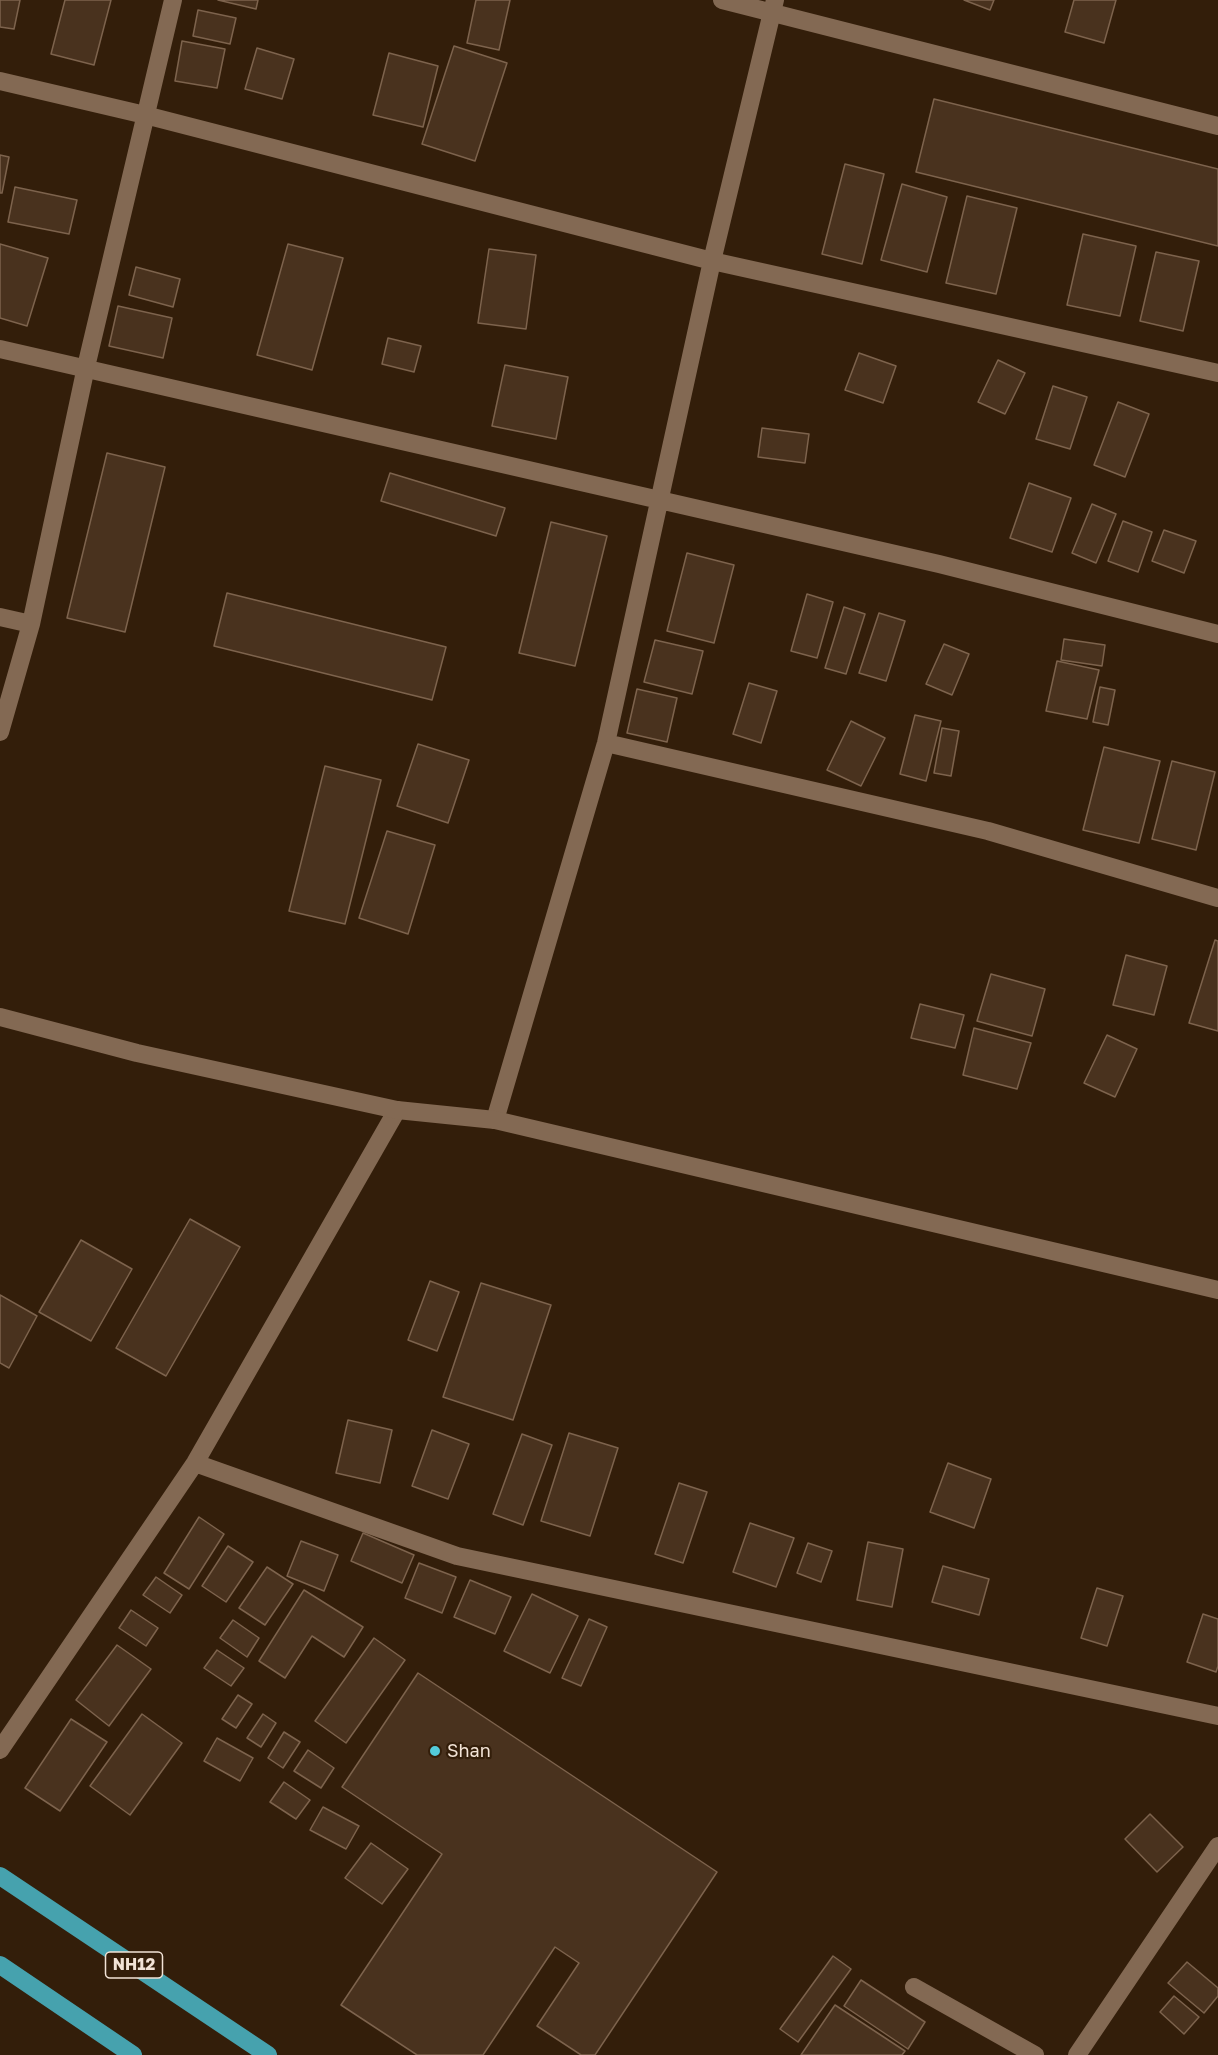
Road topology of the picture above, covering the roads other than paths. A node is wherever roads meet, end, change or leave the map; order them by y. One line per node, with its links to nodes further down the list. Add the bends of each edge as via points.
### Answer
1 (173, 0): 5 (street)
2 (722, 0): 3 (street)
3 (774, 6): 6 (street); 7 (street)
4 (0, 81): 5 (street)
5 (145, 115): 7 (street); 9 (street)
6 (1218, 126)
7 (712, 261): 10 (street); 11 (street)
8 (0, 348): 9 (street)
9 (86, 367): 11 (street); 13 (street)
10 (1218, 373)
11 (659, 501): 14 (street, via 939,564); 16 (street)
12 (0, 617): 13 (street)
13 (31, 624): 15 (street)
14 (1218, 634)
15 (0, 732)
16 (606, 743): 17 (street, via 988,831); 20 (street)
17 (1218, 898)
18 (0, 1017): 19 (street, via 137,1053)
19 (397, 1110): 20 (street); 22 (street)
20 (495, 1120): 21 (street)
21 (1218, 1290)
22 (195, 1463): 23 (street, via 457,1556); 24 (street)
23 (1218, 1716)
24 (0, 1750)
25 (1218, 1846): 32 (street)
26 (0, 1876): 30 (highway, NH12)
27 (0, 1965): 29 (highway)
28 (914, 1987): 31 (street)
29 (133, 2055)
30 (268, 2055)
31 (1035, 2055)
32 (1077, 2055)

